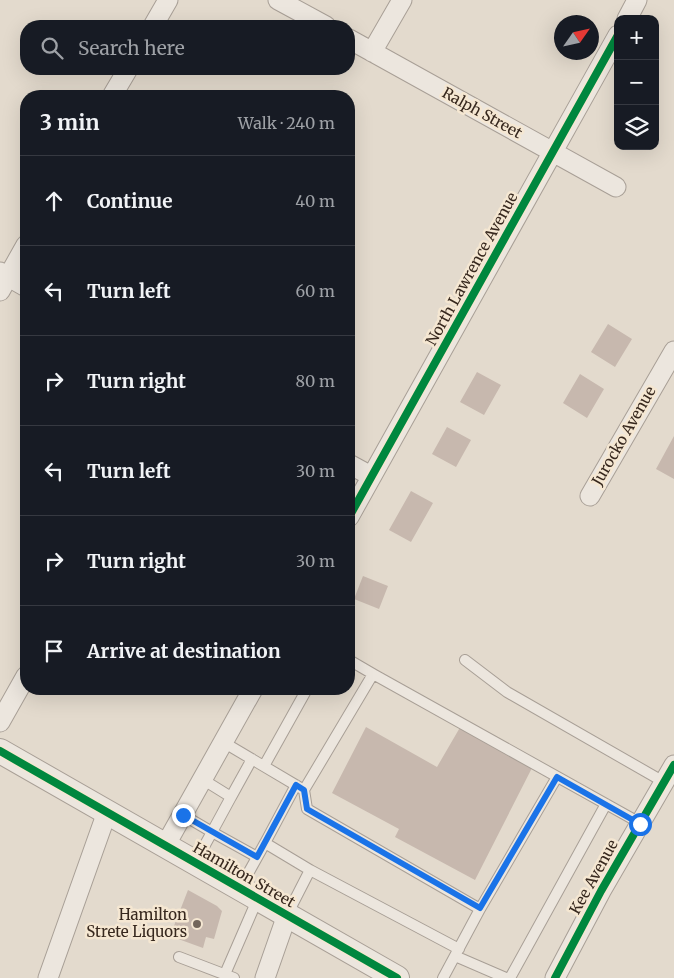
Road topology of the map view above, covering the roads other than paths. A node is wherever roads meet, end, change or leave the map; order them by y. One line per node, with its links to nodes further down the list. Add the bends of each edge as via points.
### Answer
1 (168, 0): 6 (street)
2 (278, 0): 7 (street)
3 (402, 0): 10 (street)
4 (637, 0): 5 (street)
5 (629, 15)
6 (156, 20)
7 (315, 20)
8 (355, 42): 10 (street, Ralph Street)
9 (614, 42): 13 (street, North Lawrence Avenue)
10 (372, 52): 13 (street, Ralph Street)
11 (124, 75): 12 (street)
12 (116, 90)
13 (554, 152): 14 (street, Ralph Street); 20 (street, North Lawrence Avenue)
14 (616, 187)
15 (20, 254): 16 (street)
16 (3, 280): 17 (street)
17 (20, 285)
18 (674, 351): 21 (street, Jurocko Avenue)
19 (355, 467): 20 (street)
20 (372, 476): 22 (street, North Lawrence Avenue)
21 (590, 496)
22 (355, 506)
23 (465, 660): 37 (lane, via 507,692)
24 (355, 664): 25 (lane)
25 (372, 674): 35 (lane); 38 (lane)
26 (20, 687): 29 (street)
27 (250, 695): 30 (street)
28 (305, 695): 34 (lane)
29 (0, 722)
30 (223, 742): 32 (lane); 36 (street)
31 (0, 751): 41 (street, Hamilton Street)
32 (252, 759): 34 (lane); 39 (lane)
33 (674, 765): 37 (street, Kee Avenue)
34 (264, 766): 38 (lane)
35 (557, 777): 40 (lane); 51 (lane)
36 (202, 779): 39 (lane); 42 (street)
37 (664, 782): 43 (street, Kee Avenue)
38 (300, 787): 45 (lane); 51 (lane, via 307,809)
39 (231, 797): 44 (lane)
40 (606, 804): 43 (lane); 61 (lane)
41 (107, 812): 46 (street, Hamilton Street); 56 (street)
42 (183, 815): 44 (lane); 46 (street)
43 (640, 824): 62 (street, Kee Avenue)
44 (212, 832): 47 (lane); 48 (lane)
45 (265, 844): 47 (lane); 49 (lane)
46 (165, 846): 48 (street, Hamilton Street)
47 (257, 857): 50 (lane)
48 (195, 863): 50 (street, Hamilton Street)
49 (310, 870): 52 (lane); 53 (lane)
50 (249, 893): 52 (street, Hamilton Street); 55 (lane)
51 (480, 908): 53 (lane)
52 (287, 915): 57 (street); 58 (street, Hamilton Street)
53 (457, 953): 59 (lane); 60 (lane)
54 (179, 957): 55 (lane)
55 (230, 976)
56 (48, 978)
57 (265, 978)
58 (397, 978)
59 (443, 978)
60 (506, 978)
61 (510, 978)
62 (555, 978)

